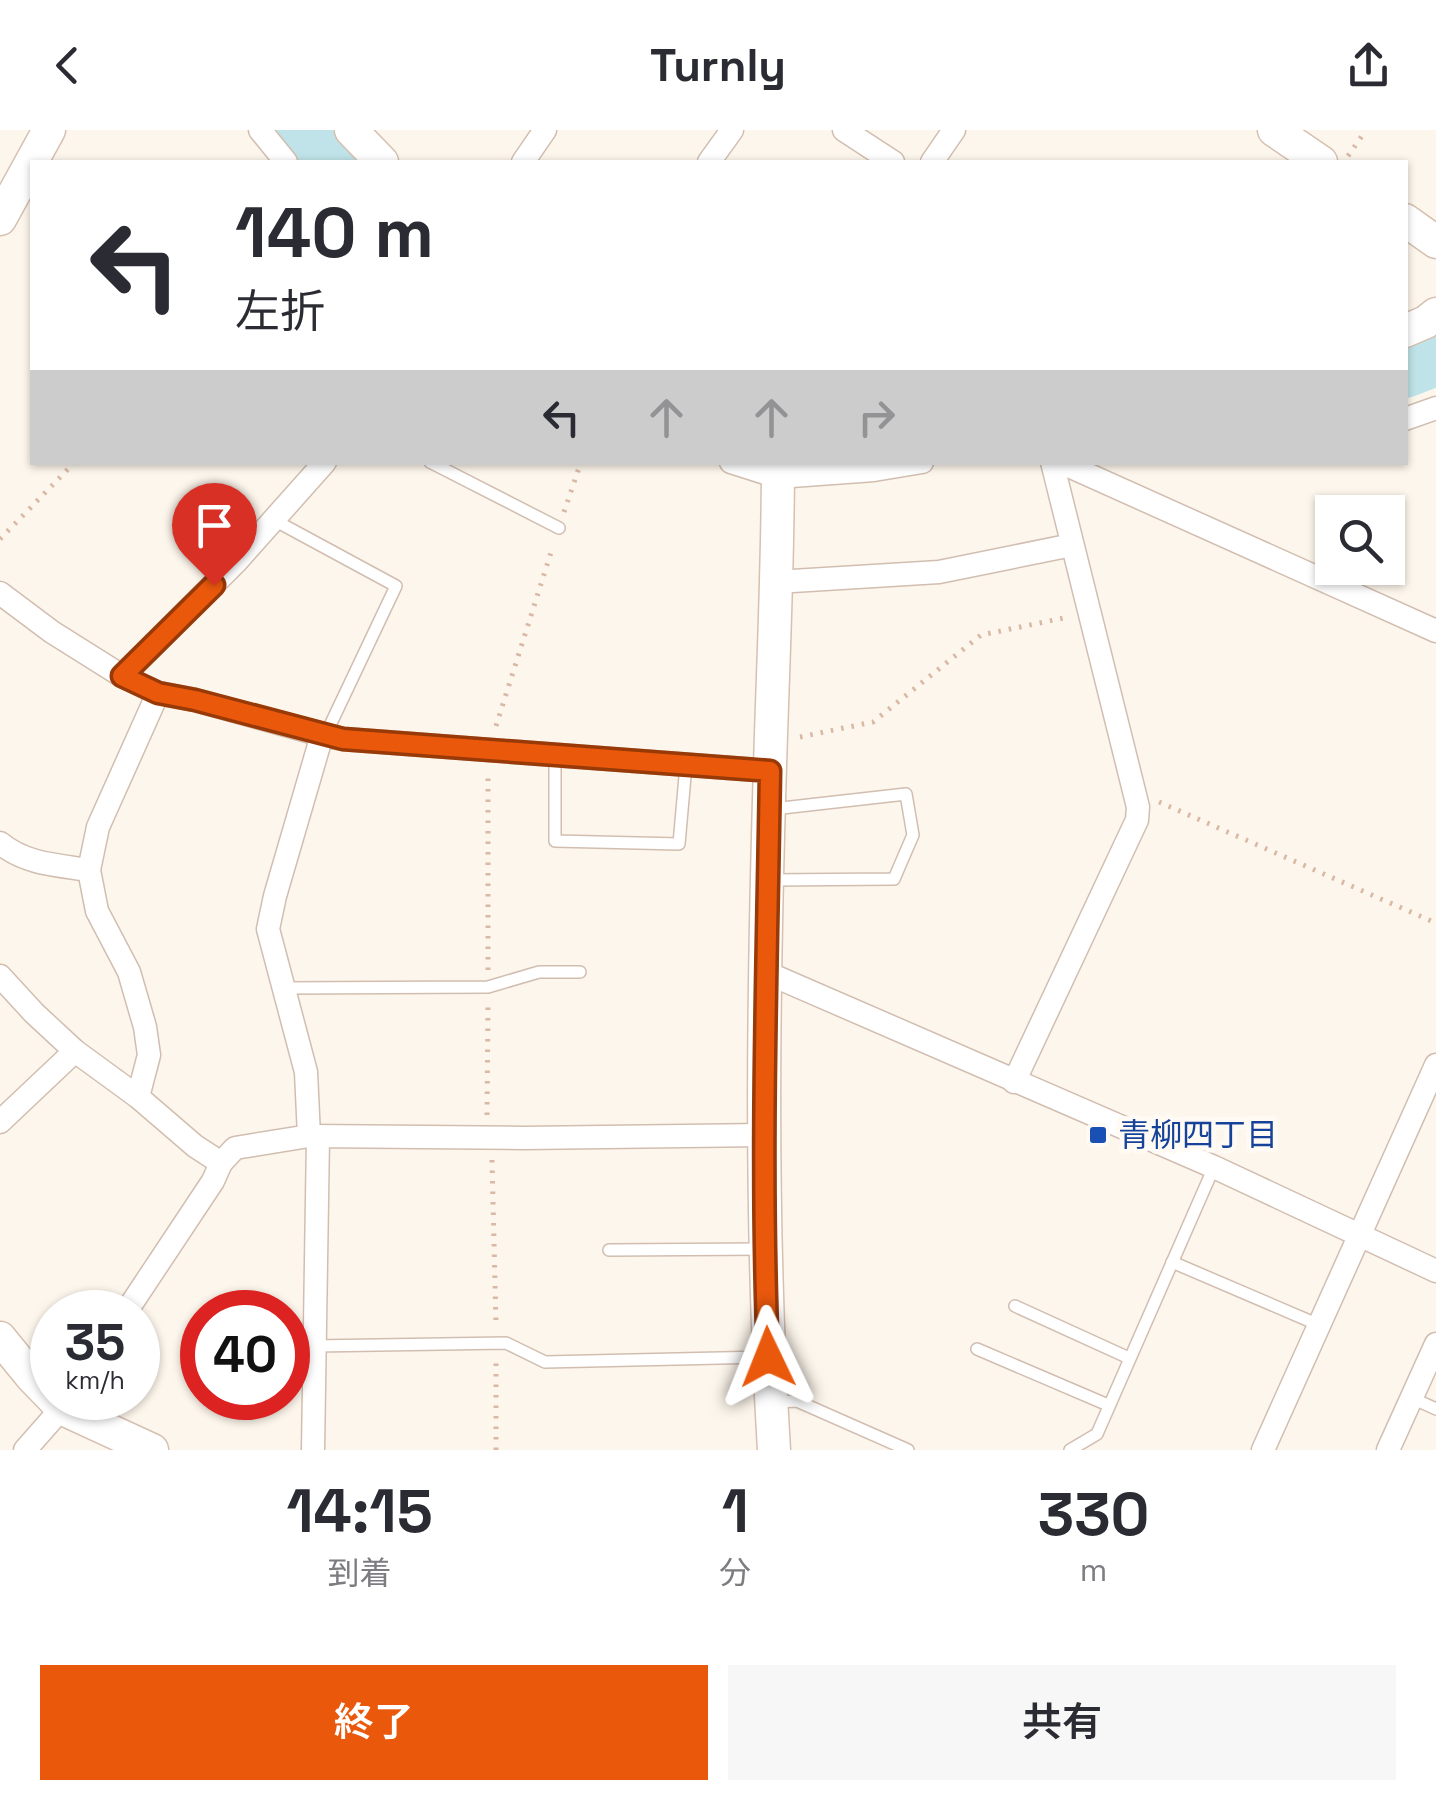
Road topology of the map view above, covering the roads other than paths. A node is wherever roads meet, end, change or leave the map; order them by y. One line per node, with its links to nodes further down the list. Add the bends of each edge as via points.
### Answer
1 (49, 130): 9 (street)
2 (260, 130): 10 (street)
3 (351, 130): 11 (street)
4 (545, 130): 12 (street)
5 (732, 130): 13 (street)
6 (844, 130): 14 (street)
7 (954, 130): 15 (street)
8 (1274, 130): 16 (street)
9 (32, 160)
10 (284, 160)
11 (380, 160)
12 (524, 160)
13 (711, 160)
14 (890, 160)
15 (933, 160)
16 (1318, 160)
17 (30, 165): 18 (street)
18 (0, 219)
19 (1408, 222): 20 (street)
20 (1436, 242)
21 (1436, 314): 22 (street)
22 (1408, 330)
23 (1436, 408): 24 (street)
24 (1408, 417)
25 (322, 465): 31 (street)
26 (436, 465): 32 (lane)
27 (904, 465): 30 (street)
28 (1053, 465): 33 (street)
29 (1067, 465): 36 (street)
30 (778, 468): 34 (street)
31 (274, 520): 37 (street); 39 (lane, via 396,586)
32 (559, 528)
33 (1072, 545): 34 (street, via 939,572); 53 (street, via 1138,806)
34 (776, 582): 42 (street)
35 (0, 594): 37 (street)
36 (1436, 631)
37 (122, 676): 38 (street)
38 (158, 693): 39 (street); 45 (street, via 98,827)
39 (323, 735): 40 (street); 50 (street, via 268,929)
40 (555, 755): 41 (street); 41 (lane, via 554,841 679,844)
41 (686, 766): 42 (street)
42 (770, 771): 43 (street)
43 (769, 810): 46 (street); 46 (lane, via 906,794 913,835 894,879)
44 (0, 843): 45 (street, via 36,862)
45 (89, 870): 54 (street, via 97,911 129,972 146,1027 149,1055)
46 (767, 880): 48 (street)
47 (580, 972): 50 (lane, via 539,972 488,986)
48 (765, 972): 53 (street); 56 (street)
49 (0, 976): 51 (street)
50 (284, 988): 57 (street, via 306,1072)
51 (75, 1050): 54 (street); 55 (street)
52 (1436, 1065): 60 (street)
53 (1014, 1082): 59 (street)
54 (138, 1097): 58 (street)
55 (0, 1122)
56 (764, 1135): 57 (street); 61 (street)
57 (313, 1136): 58 (street, via 234,1148); 70 (street)
58 (222, 1163): 65 (street)
59 (1214, 1167): 60 (street); 63 (lane)
60 (1360, 1236): 64 (street); 67 (street)
61 (764, 1248): 62 (lane); 72 (street)
62 (610, 1250)
63 (1172, 1262): 67 (lane); 73 (lane)
64 (1436, 1271)
65 (141, 1290)
66 (1015, 1306): 73 (lane)
67 (1319, 1325): 87 (street)
68 (0, 1338): 74 (street)
69 (1436, 1344): 75 (street)
70 (314, 1346): 72 (lane, via 506,1343 545,1362); 83 (street)
71 (977, 1348): 77 (lane)
72 (768, 1357): 76 (street)
73 (1129, 1358): 77 (lane)
74 (30, 1375)
75 (1412, 1398): 78 (lane); 88 (street)
76 (772, 1402): 84 (street); 85 (lane, via 797,1402)
77 (1108, 1406): 86 (lane, via 1096,1434)
78 (1436, 1409)
79 (51, 1420): 81 (street)
80 (97, 1420): 82 (street)
81 (25, 1450)
82 (152, 1450)
83 (314, 1450)
84 (774, 1450)
85 (908, 1450)
86 (1070, 1450)
87 (1263, 1450)
88 (1388, 1450)

